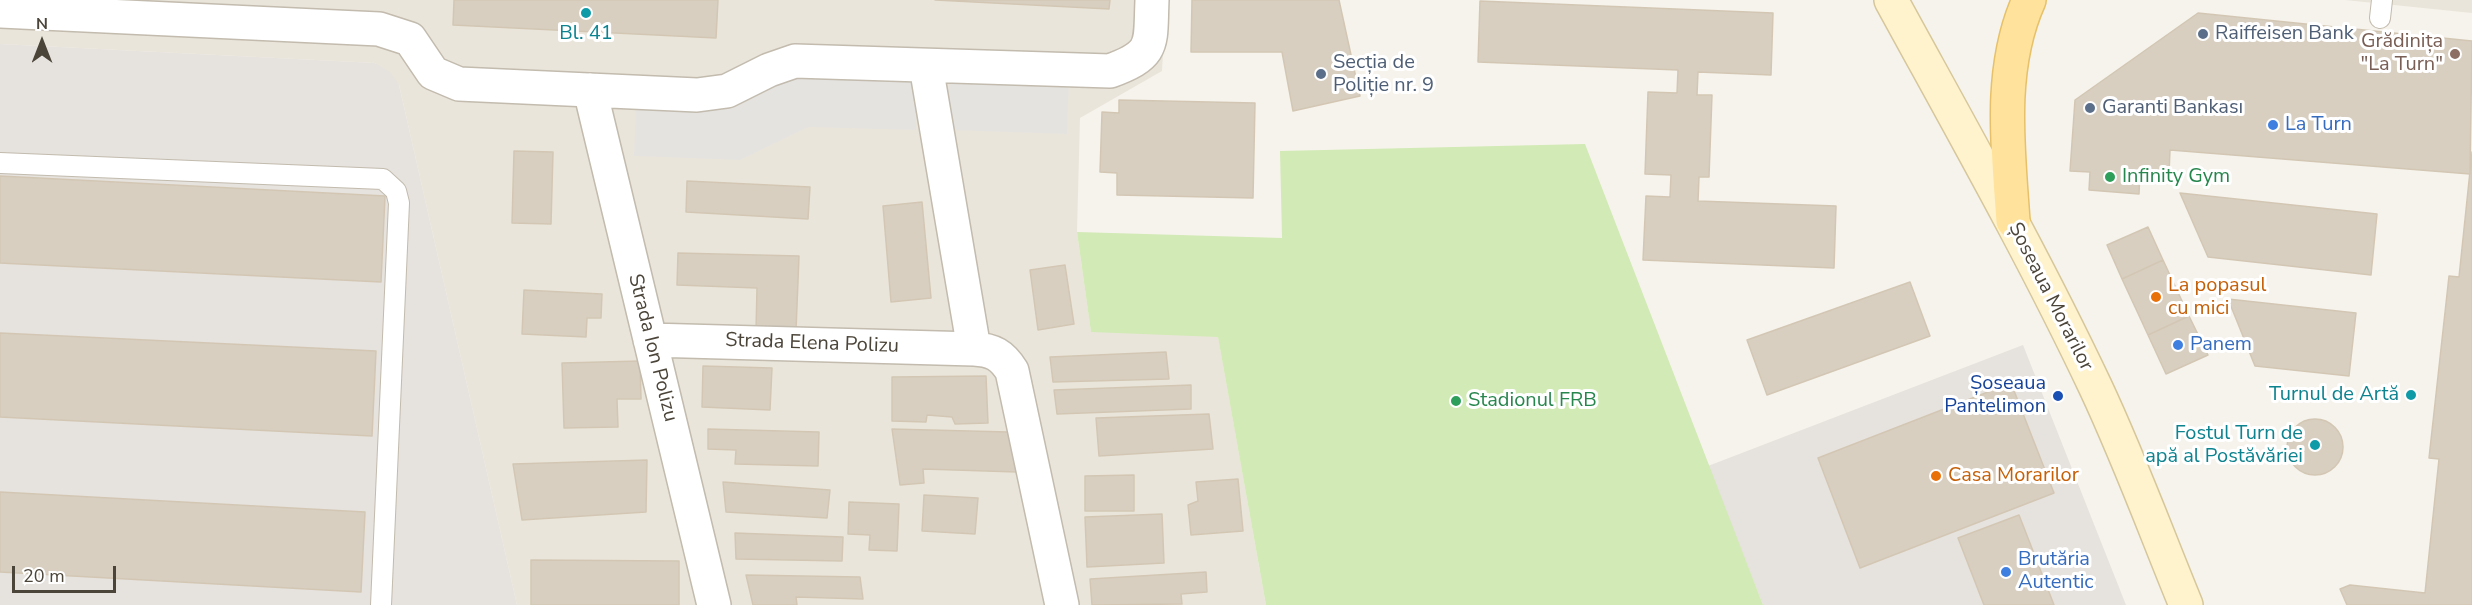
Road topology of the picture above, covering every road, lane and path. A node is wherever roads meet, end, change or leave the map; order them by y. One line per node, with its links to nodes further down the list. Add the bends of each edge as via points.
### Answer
1 (1152, 0): 5 (street, via 1145,53 1133,63 1110,71)
2 (1891, 0): 8 (main road, Șoseaua Morarilor)
3 (2029, 0): 8 (main road, via 2013,48 2008,84)
4 (0, 11): 6 (street, via 379,29 410,39 433,73 459,84)
5 (926, 66): 6 (street, via 795,61 728,91 697,94); 10 (street)
6 (590, 90): 9 (street, Strada Ion Polizu)
7 (0, 164): 11 (lane, via 383,179 396,191 399,203)
8 (2013, 221): 14 (main road, Șoseaua Morarilor, via 2109,416)
9 (650, 340): 10 (street, Strada Elena Polizu); 12 (street, Strada Ion Polizu)
10 (974, 349): 13 (street, Strada Elena Polizu, via 990,350 1004,358 1012,371)
11 (381, 605)
12 (714, 605)
13 (1062, 605)
14 (2186, 605)

